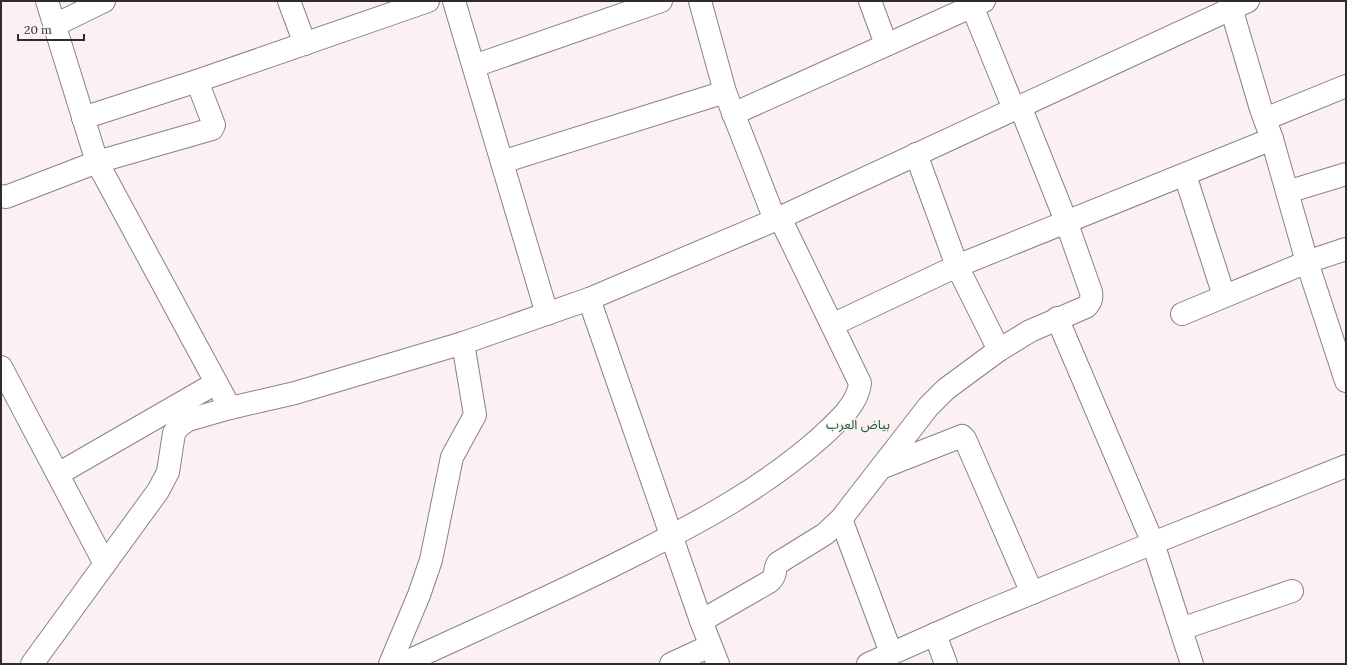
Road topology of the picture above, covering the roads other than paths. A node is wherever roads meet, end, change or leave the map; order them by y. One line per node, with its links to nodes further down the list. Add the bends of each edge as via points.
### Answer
1 (47, 1): 11 (street)
2 (104, 1): 11 (street)
3 (288, 1): 12 (street)
4 (428, 1): 12 (street)
5 (454, 1): 14 (street)
6 (660, 1): 14 (street)
7 (700, 1): 17 (street)
8 (870, 1): 13 (street)
9 (980, 2): 13 (street); 18 (street)
10 (1236, 3): 18 (street); 21 (street)
11 (55, 25): 20 (street)
12 (305, 44): 15 (street)
13 (886, 44): 19 (street)
14 (474, 66): 24 (street)
15 (197, 81): 20 (street); 23 (street, via 214,125 212,129)
16 (1346, 86): 21 (street)
17 (725, 92): 19 (street); 24 (street)
18 (1017, 108): 22 (street); 30 (street)
19 (733, 114): 29 (street)
20 (82, 118): 23 (street)
21 (1268, 129): 26 (street); 27 (street)
22 (916, 154): 29 (street); 33 (street)
23 (97, 162): 28 (street, via 6,197); 44 (street)
24 (502, 162): 36 (street)
25 (1346, 174): 27 (street)
26 (1185, 175): 30 (street); 34 (street)
27 (1287, 192): 32 (street)
28 (1, 196)
29 (777, 219): 35 (street); 39 (street)
30 (1066, 221): 33 (street); 38 (street, via 1092,298 1086,307)
31 (1346, 249): 32 (street)
32 (1307, 262): 34 (street); 43 (street)
33 (957, 266): 39 (street); 41 (street)
34 (1224, 296): 37 (street)
35 (589, 299): 36 (street); 50 (street)
36 (547, 314): 40 (street)
37 (1182, 314)
38 (1057, 318): 41 (street); 51 (street)
39 (832, 325): 50 (street, via 860,383 856,396 837,422 778,472 741,498)
40 (463, 343): 45 (street, via 295,393); 61 (street, via 475,415 452,457 431,560)
41 (999, 350): 47 (street, via 934,399)
42 (1, 367): 48 (street)
43 (1346, 381)
44 (216, 383): 45 (street); 48 (street)
45 (230, 408): 52 (street, via 188,420 179,426 174,433 165,481)
46 (1346, 466): 51 (street)
47 (882, 467): 49 (street); 54 (street, via 962,436)
48 (58, 474): 52 (street)
49 (841, 519): 55 (street, via 825,534 778,563 776,575 769,582); 58 (street)
50 (671, 537): 55 (street); 62 (street, via 594,576)
51 (1153, 543): 54 (street); 56 (street)
52 (105, 564): 60 (street)
53 (1292, 592): 56 (street)
54 (1032, 593): 57 (street)
55 (701, 621): 59 (street)
56 (1181, 629): 66 (street)
57 (934, 634): 58 (street); 65 (street)
58 (891, 653): 64 (street)
59 (714, 655): 63 (street)
60 (32, 664)
61 (390, 664)
62 (402, 664)
63 (671, 664)
64 (868, 664)
65 (946, 664)
66 (1192, 664)

